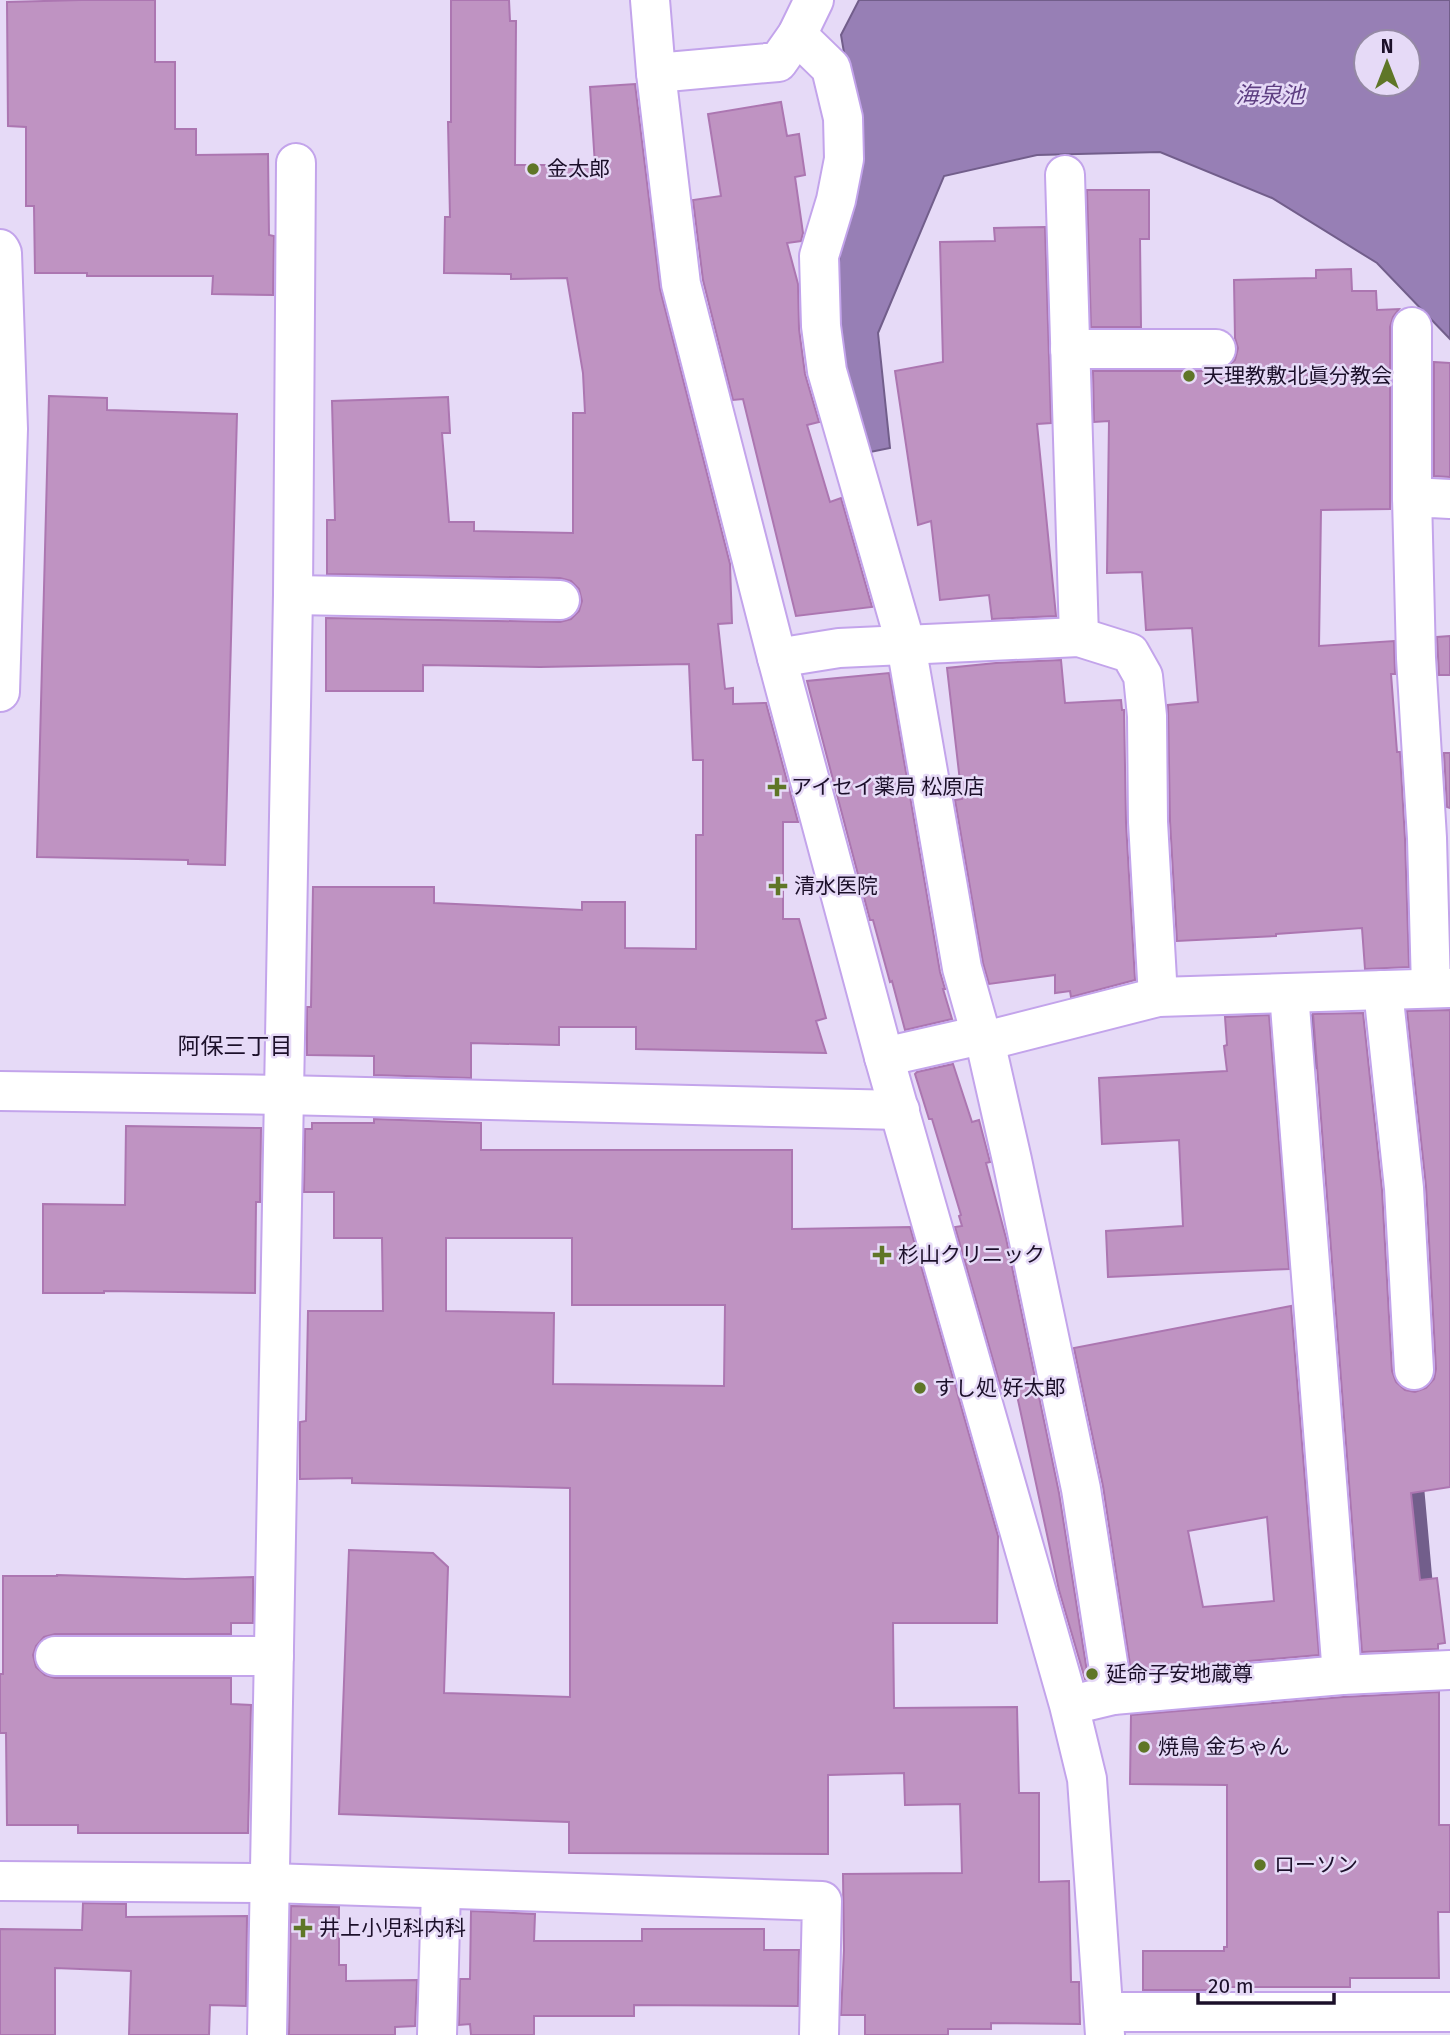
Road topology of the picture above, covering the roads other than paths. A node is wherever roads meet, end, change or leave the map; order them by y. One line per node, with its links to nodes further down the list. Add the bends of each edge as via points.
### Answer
1 (650, 0): 4 (street)
2 (814, 0): 3 (street)
3 (797, 35): 4 (street, via 778,62); 17 (street, via 831,68 844,118 844,159 818,256 821,326 827,371)
4 (656, 73): 18 (street, via 681,284)
5 (296, 163): 13 (street)
6 (1065, 175): 9 (street)
7 (0, 248): 15 (street, via 8,429)
8 (1412, 327): 11 (street)
9 (1070, 349): 10 (street); 16 (street)
10 (1216, 349)
11 (1412, 497): 12 (street); 20 (street, via 1416,658)
12 (1450, 499)
13 (293, 595): 14 (street); 27 (street)
14 (560, 600)
15 (1, 601): 19 (street)
16 (1079, 637): 17 (street); 23 (street, via 1129,653 1143,676)
17 (906, 645): 18 (street); 24 (street, via 962,968)
18 (777, 658): 25 (street)
19 (0, 692)
20 (1440, 988): 21 (street)
21 (1382, 990): 22 (street); 29 (street, via 1404,1188)
22 (1289, 993): 23 (street); 32 (street)
23 (1158, 997): 24 (street)
24 (983, 1038): 25 (street); 34 (street, via 1081,1489)
25 (884, 1057): 28 (street)
26 (0, 1091): 27 (street)
27 (283, 1095): 28 (street); 31 (street)
28 (900, 1110): 35 (street)
29 (1414, 1370)
30 (55, 1656): 31 (street)
31 (274, 1656): 37 (street)
32 (1342, 1675): 33 (street); 34 (street)
33 (1449, 1675)
34 (1113, 1695): 35 (street)
35 (1069, 1705): 40 (street, via 1087,1779)
36 (0, 1881): 37 (street)
37 (270, 1883): 38 (street); 41 (street)
38 (442, 1889): 42 (street); 43 (street, via 822,1901)
39 (1450, 2011): 40 (street)
40 (1105, 2023)
41 (267, 2035)
42 (437, 2035)
43 (819, 2035)

